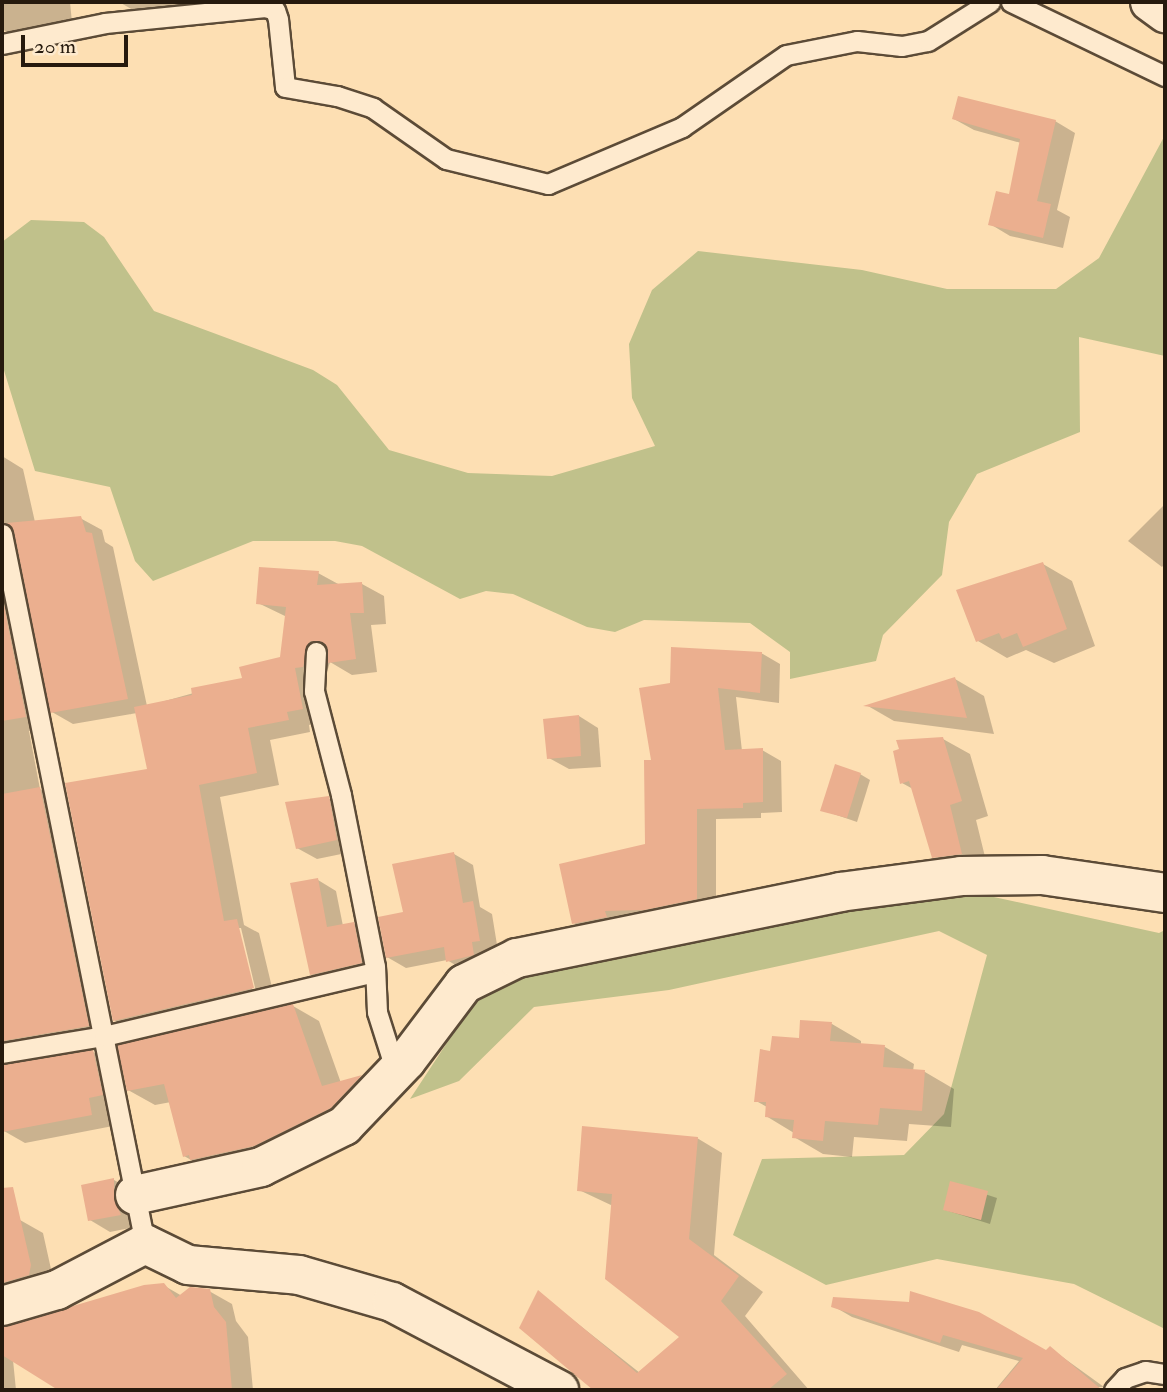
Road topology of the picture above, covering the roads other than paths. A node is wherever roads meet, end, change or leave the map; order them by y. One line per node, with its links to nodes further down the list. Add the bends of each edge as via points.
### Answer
1 (990, 2): 5 (lane, via 928,41 902,46 857,41 786,55 682,127 548,184 446,159 373,108 338,96 285,87 278,19 275,10 265,7 105,23)
2 (1011, 2): 6 (lane)
3 (1150, 2): 4 (street)
4 (1165, 13)
5 (2, 44)
6 (1165, 76)
7 (2, 534): 11 (lane)
8 (316, 652): 10 (lane, via 314,691 341,795)
9 (1165, 893): 13 (street, via 1042,875 961,876 840,892 517,958 464,985)
10 (375, 972): 11 (lane); 13 (lane, via 377,1012)
11 (104, 1036): 12 (lane); 14 (lane)
12 (2, 1053)
13 (396, 1072): 14 (street, via 344,1126 261,1167)
14 (135, 1195): 15 (lane)
15 (145, 1244): 16 (street, via 57,1290); 18 (street, via 188,1265 299,1275 392,1302)
16 (2, 1306)
17 (1165, 1374): 19 (lane, via 1145,1371 1125,1378)
18 (559, 1390)
19 (1114, 1390)

